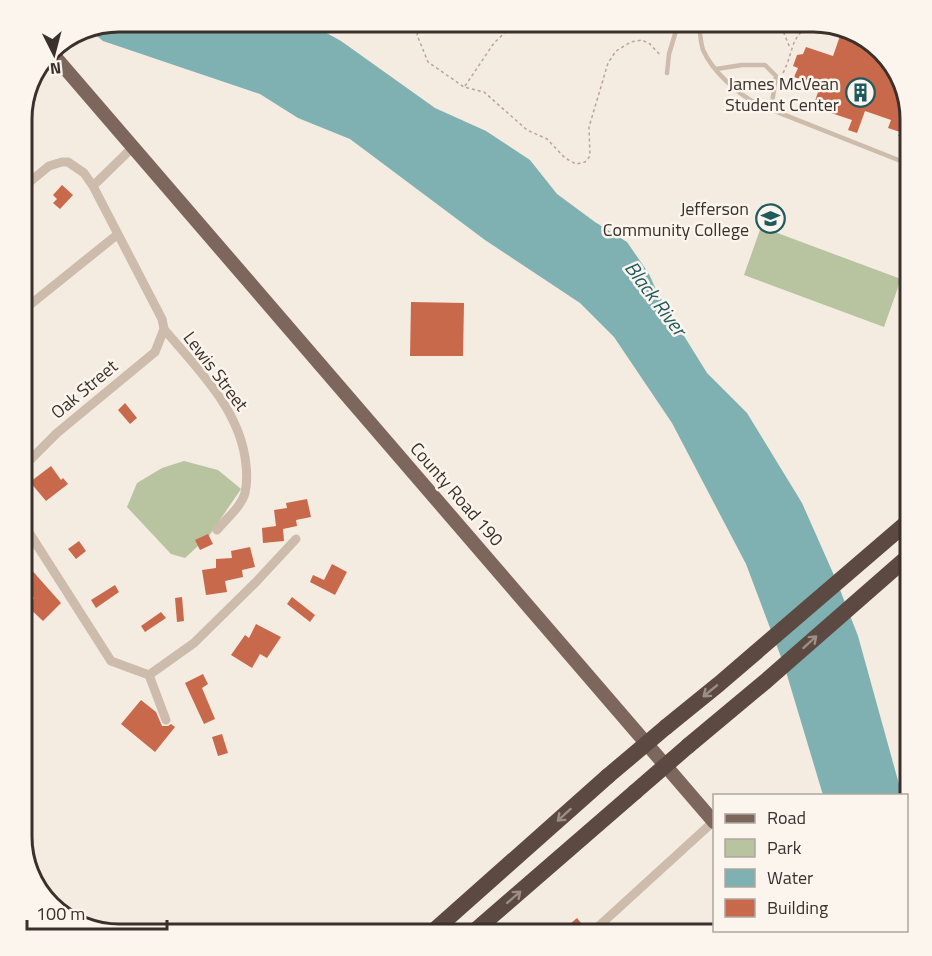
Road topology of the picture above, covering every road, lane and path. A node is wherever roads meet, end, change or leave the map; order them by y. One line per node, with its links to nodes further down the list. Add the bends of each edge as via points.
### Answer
1 (418, 32): 13 (path, via 428,62)
2 (506, 32): 13 (path)
3 (676, 32): 9 (lane)
4 (700, 32): 10 (lane, via 704,51)
5 (784, 32): 7 (path)
6 (801, 32): 7 (path)
7 (791, 50): 12 (path, via 784,73)
8 (56, 58): 15 (main road, County Road 190)
9 (668, 64): 11 (lane); 13 (path, via 642,40 616,51 608,63 589,127 590,156 576,164 546,139 527,130 484,92)
10 (716, 69): 12 (lane, via 765,65); 14 (lane, via 743,97)
11 (667, 73)
12 (776, 76): 14 (lane)
13 (464, 87)
14 (771, 110): 16 (lane)
15 (133, 147): 18 (street); 30 (main road, County Road 190)
16 (900, 161)
17 (32, 181): 18 (street, Lewis Street, via 62,162 74,165)
18 (93, 186): 19 (street, Lewis Street)
19 (118, 234): 20 (street); 21 (street, Lewis Street)
20 (32, 303)
21 (164, 329): 22 (street, Oak Street, via 154,352); 24 (street, Lewis Street, via 228,410 242,441 245,494)
22 (32, 458)
23 (900, 528): 32 (highway, one-way to 32, bridge, via 608,776)
24 (217, 530)
25 (32, 537): 28 (street, via 111,661)
26 (296, 539): 28 (street, via 194,643)
27 (900, 563): 33 (highway, one-way to 27, bridge)
28 (149, 675): 29 (street)
29 (166, 720)
30 (713, 821)
31 (713, 823): 34 (street, County Road 190)
32 (440, 925)
33 (482, 925)
34 (600, 925)

